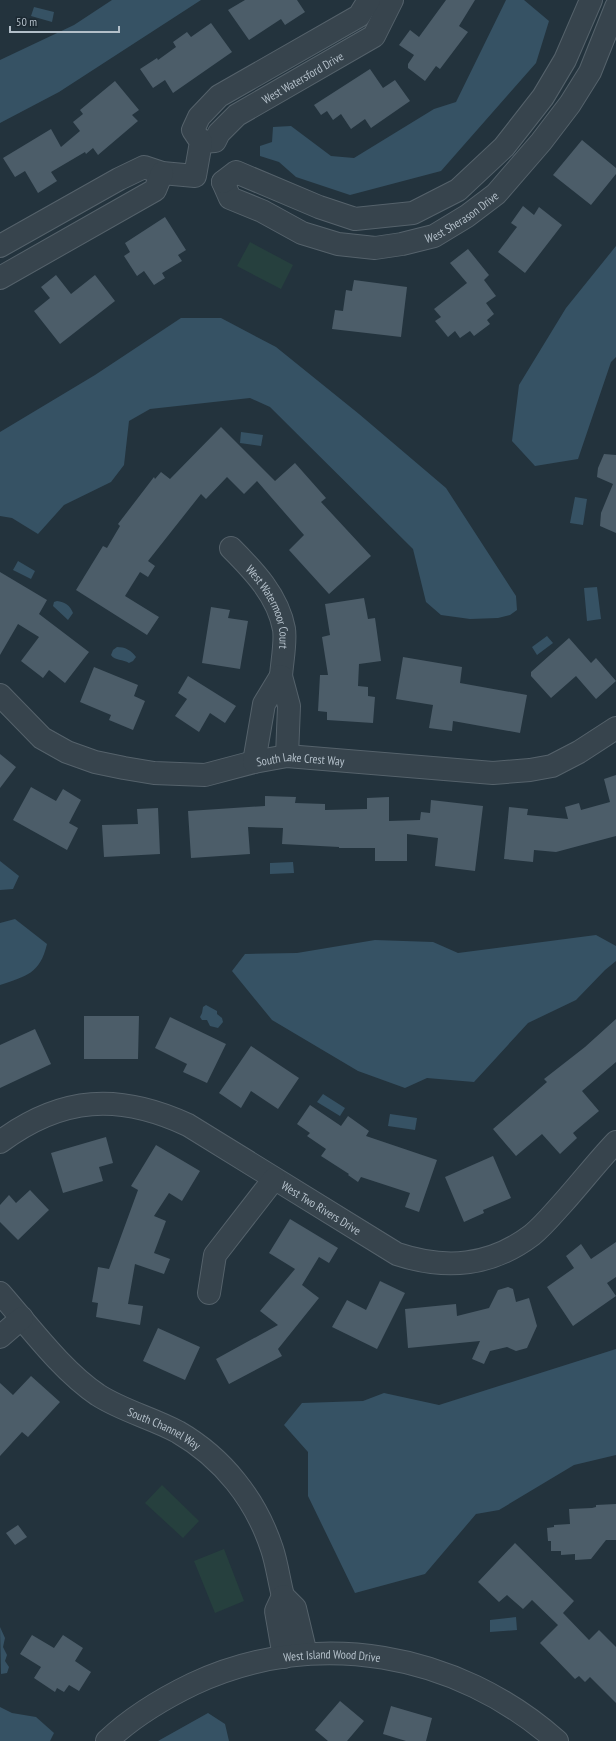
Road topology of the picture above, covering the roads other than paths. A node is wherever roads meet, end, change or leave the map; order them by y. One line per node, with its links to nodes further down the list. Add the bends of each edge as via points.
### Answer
1 (369, 0): 5 (street, West Watersford Drive, via 359,16 219,96 199,117 193,130)
2 (392, 0): 5 (street, West Watersford Drive, via 374,36 237,115 219,133 215,142)
3 (591, 0): 8 (street, West Sherason Drive, via 565,60 543,97 504,147 458,190 413,213 355,220 236,172)
4 (616, 7): 8 (street, West Sherason Drive, via 590,72 541,142 496,194 434,236 375,248 338,244 302,233 230,198)
5 (201, 142): 7 (street, West Watersford Drive)
6 (162, 173): 7 (street); 9 (street, via 144,167); 10 (street, via 155,190)
7 (195, 176): 8 (street)
8 (223, 182)
9 (0, 246)
10 (0, 278)
11 (230, 548): 12 (street, West Watermoor Court, via 255,571 277,604 284,630)
12 (281, 676): 15 (street, West Watermoor Court, via 289,706); 16 (street, West Watermoor Court, via 264,704)
13 (0, 695): 16 (street, South Lake Crest Way, via 42,738 67,752 95,762 154,773 205,775)
14 (616, 728): 15 (street, South Lake Crest Way, via 552,766 530,770 493,772)
15 (287, 756): 16 (street, South Lake Crest Way)
16 (254, 762)
17 (0, 1142): 19 (street, West Two Rivers Drive, via 19,1128 53,1112 93,1104 128,1105 151,1110 188,1125)
18 (616, 1142): 19 (street, West Two Rivers Drive, via 533,1235 512,1249 490,1258 463,1264 437,1264 397,1254)
19 (274, 1179): 21 (street, via 215,1255)
20 (0, 1293): 22 (street, South Channel Way)
21 (209, 1293)
22 (22, 1318): 23 (street); 24 (street, South Channel Way, via 77,1379 98,1395 121,1408 177,1432 203,1449 236,1481 264,1528 273,1551)
23 (0, 1337)
24 (283, 1596): 25 (street, South Channel Way, via 295,1608); 26 (street, via 276,1611)
25 (306, 1654): 26 (street, West Island Wood Drive); 28 (street, West Island Wood Drive, via 370,1655 449,1674 501,1699)
26 (284, 1657): 27 (street, West Island Wood Drive, via 210,1676 173,1693 129,1722)
27 (107, 1741)
28 (557, 1741)

